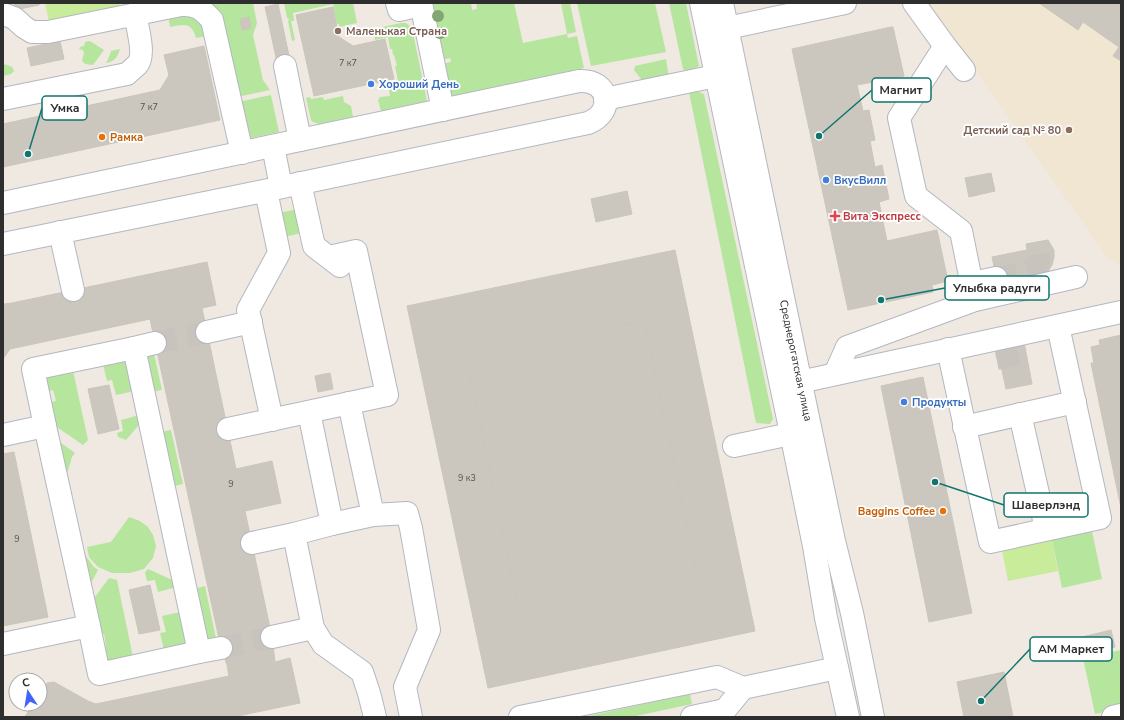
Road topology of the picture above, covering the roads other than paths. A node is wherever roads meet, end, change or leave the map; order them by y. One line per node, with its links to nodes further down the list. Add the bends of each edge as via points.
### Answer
1 (397, 3): 6 (street, via 399,10)
2 (701, 3): 9 (street, Среднерогатская улица)
3 (722, 3): 9 (street, Среднерогатская улица)
4 (845, 3): 9 (street)
5 (914, 3): 10 (street)
6 (421, 4): 16 (street)
7 (3, 14): 8 (street, via 14,18 32,32 48,32)
8 (135, 14): 14 (street, via 141,52 139,64 127,74); 19 (street, via 190,4 204,11 212,20)
9 (717, 30): 13 (street, Среднерогатская улица)
10 (945, 46): 12 (street); 29 (street, via 899,118 916,196 962,231)
11 (284, 66): 17 (street)
12 (964, 70)
13 (726, 74): 15 (street); 38 (street, Среднерогатская улица)
14 (3, 99)
15 (606, 100): 16 (street, via 599,86 583,81); 20 (street, via 602,114 588,123)
16 (444, 110): 17 (street)
17 (300, 140): 18 (street)
18 (272, 146): 19 (street); 20 (street)
19 (242, 153): 21 (street)
20 (282, 187): 22 (street); 24 (street, via 314,246); 31 (street, via 279,253 248,310)
21 (3, 204)
22 (60, 232): 23 (street); 28 (street)
23 (3, 244)
24 (329, 257): 27 (street); 27 (street, via 356,251)
25 (1076, 277): 29 (street)
26 (996, 278): 29 (street)
27 (364, 286): 40 (street, via 387,395)
28 (73, 290)
29 (974, 291): 37 (street, via 847,346)
30 (1121, 312): 32 (street)
31 (251, 322): 33 (street); 43 (street)
32 (1058, 326): 36 (street, via 1007,341); 39 (street)
33 (207, 332)
34 (155, 343): 35 (street)
35 (134, 348): 44 (street, via 33,369); 60 (street)
36 (948, 349): 37 (street); 45 (street)
37 (835, 374): 38 (street)
38 (790, 384): 47 (street, Среднерогатская улица)
39 (1075, 402): 42 (street); 45 (street, via 1100,518 990,542)
40 (349, 403): 41 (street); 50 (street)
41 (309, 412): 43 (street); 52 (street)
42 (1020, 414): 45 (street); 51 (street)
43 (272, 420): 46 (street)
44 (45, 426): 48 (street); 55 (street)
45 (964, 427)
46 (228, 429)
47 (801, 432): 49 (street); 61 (street, Среднерогатская улица, via 814,546); 69 (street, Среднерогатская улица, via 852,613)
48 (3, 435)
49 (734, 446)
50 (373, 515): 52 (street); 65 (street, via 407,513 411,528 429,630 405,687)
51 (1044, 520)
52 (332, 524): 53 (street)
53 (294, 534): 54 (street); 56 (street)
54 (252, 543)
55 (89, 626): 58 (street); 60 (street, via 99,674)
56 (313, 628): 57 (street); 64 (street, via 323,644 362,672)
57 (272, 637)
58 (3, 644)
59 (220, 648): 60 (street)
60 (199, 652)
61 (837, 668): 62 (street); 68 (street, Среднерогатская улица)
62 (743, 688): 66 (street, via 717,677); 67 (street, via 725,710)
63 (1121, 715): 70 (street)
64 (375, 717)
65 (411, 717)
66 (520, 717)
67 (692, 717)
68 (848, 717)
69 (873, 717)
70 (1113, 717)

